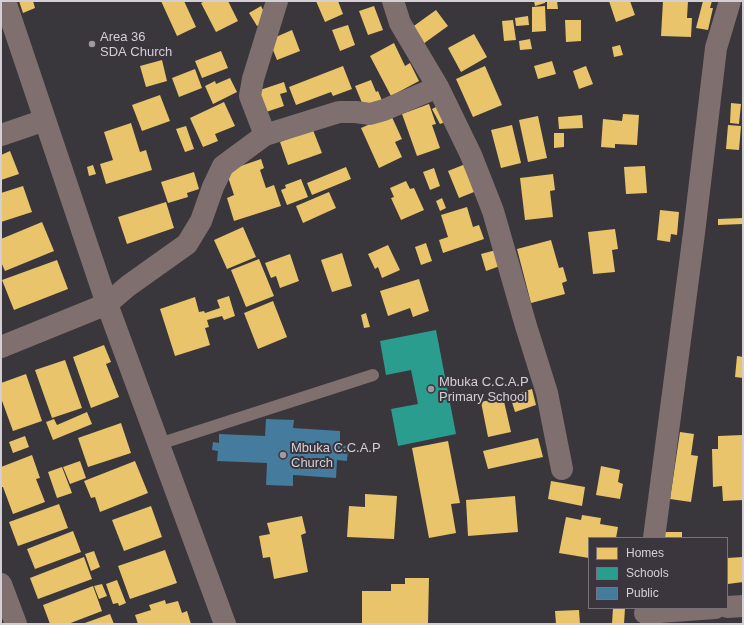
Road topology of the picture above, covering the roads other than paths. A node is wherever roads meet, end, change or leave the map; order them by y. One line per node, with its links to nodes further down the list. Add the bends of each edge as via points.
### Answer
1 (4, 1): 6 (street)
2 (278, 1): 8 (street, via 250,96)
3 (393, 1): 5 (street, via 400,23)
4 (730, 1): 14 (street, via 716,48)
5 (438, 87): 8 (street, via 370,114 339,112); 13 (street, via 471,155 494,212 548,393)
6 (45, 120): 7 (street); 9 (street)
7 (1, 135)
8 (266, 135): 9 (street, via 223,166 201,221 187,244)
9 (107, 304): 10 (street); 12 (street)
10 (1, 347)
11 (374, 375): 12 (lane)
12 (159, 444): 21 (street)
13 (562, 469)
14 (654, 537)
15 (1, 584): 20 (street)
16 (743, 606): 17 (street)
17 (728, 607)
18 (705, 609): 19 (street)
19 (645, 615)
20 (16, 624)
21 (226, 624)

